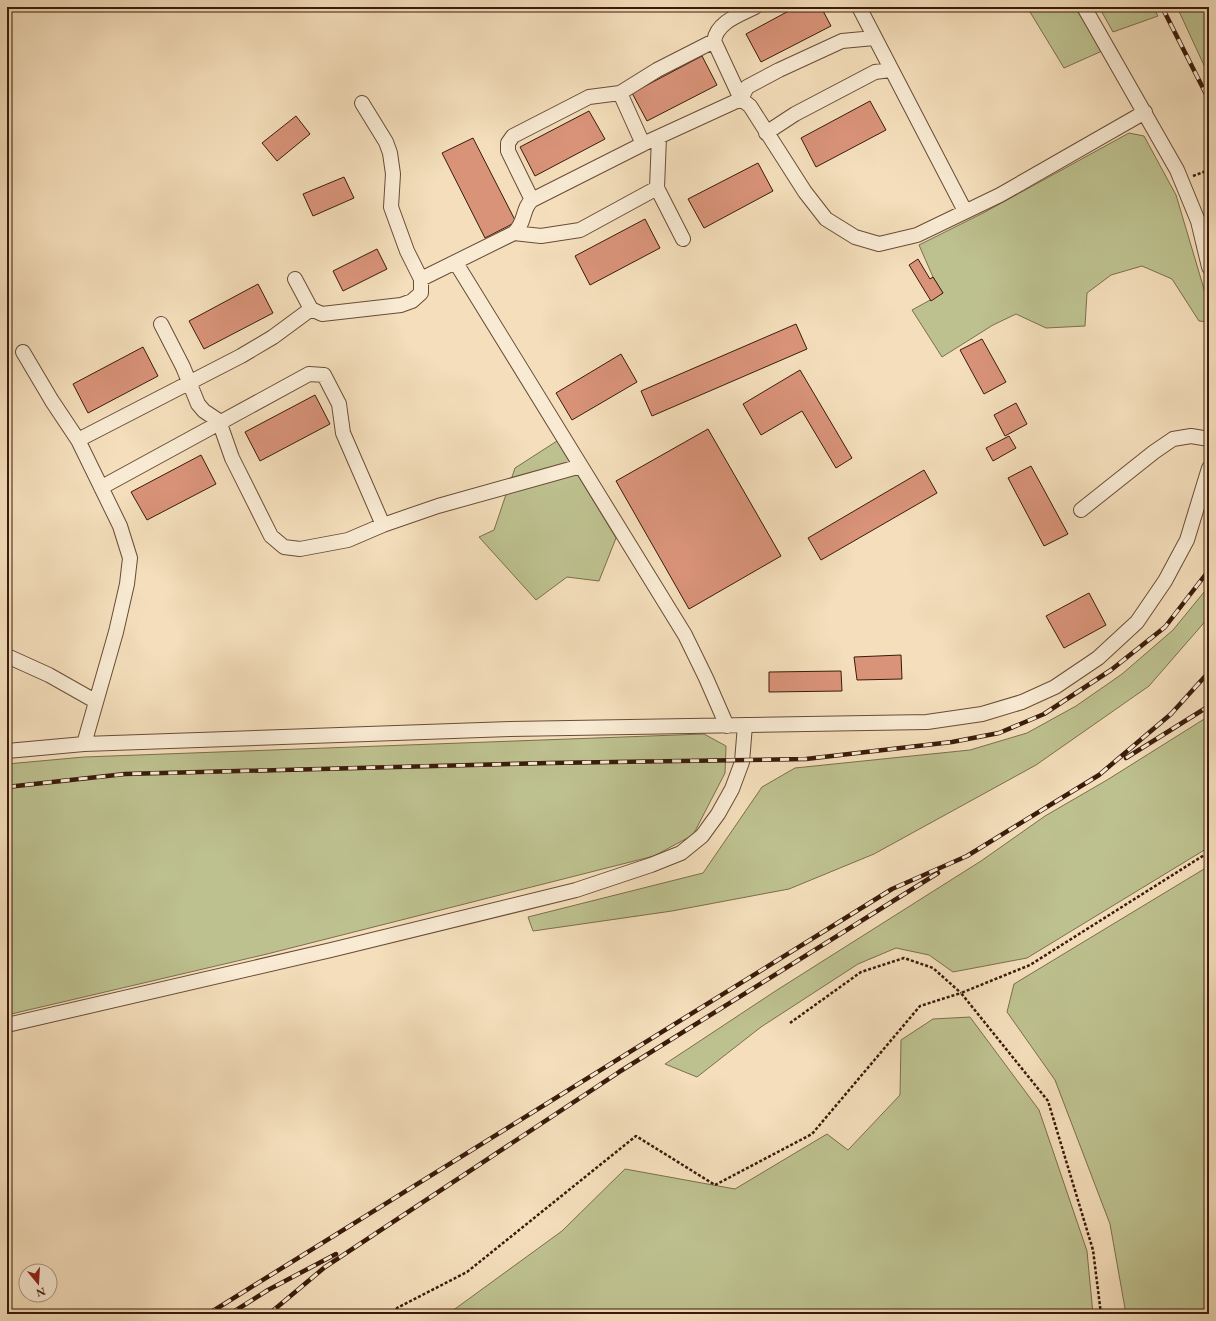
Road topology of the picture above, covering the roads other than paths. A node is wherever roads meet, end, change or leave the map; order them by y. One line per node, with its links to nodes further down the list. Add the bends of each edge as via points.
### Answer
1 (755, 7): 5 (street, via 728,20 715,33)
2 (859, 7): 4 (street)
3 (1084, 7): 10 (street)
4 (874, 38): 6 (street); 8 (street, via 842,41 747,87)
5 (714, 41): 7 (street, via 657,70); 8 (street)
6 (890, 70): 11 (street, via 875,72 795,114); 16 (street)
7 (620, 94): 13 (street); 15 (street, via 589,97 513,136 508,143 508,151)
8 (741, 99): 11 (street, via 750,106); 12 (street)
9 (362, 103): 22 (street, via 390,153 393,174 391,207)
10 (1145, 112): 16 (street, via 1000,195); 20 (street, via 1180,175 1198,221)
11 (766, 133): 16 (street, via 826,219 855,237 879,244 917,235)
12 (659, 137): 13 (street); 14 (street)
13 (644, 144): 15 (street)
14 (656, 188): 17 (street, via 580,230 541,236); 18 (street)
15 (532, 200): 17 (street, via 527,203 520,228)
16 (965, 211)
17 (514, 233): 19 (street)
18 (684, 239)
19 (456, 263): 22 (street); 30 (street)
20 (1209, 267)
21 (295, 279): 23 (street)
22 (421, 280): 23 (street, via 421,293 401,306 322,314)
23 (311, 309): 26 (street, via 273,337)
24 (161, 324): 26 (street)
25 (23, 352): 28 (street)
26 (190, 382): 27 (street, via 198,404); 28 (street)
27 (219, 422): 32 (street); 34 (street, via 232,458 271,536 284,547 300,549 348,540); 34 (street, via 310,374 324,375 339,404 343,433)
28 (78, 440): 32 (street)
29 (1209, 440): 33 (street, via 1191,436 1173,439)
30 (581, 466): 34 (street, via 438,506); 38 (street, via 685,635)
31 (1209, 468): 37 (street, via 1187,540 1165,581 1137,622 1098,658 1055,687 1022,702 982,714 927,722)
32 (102, 487): 36 (street, via 120,526 130,558 116,632)
33 (1081, 510)
34 (383, 525)
35 (7, 656): 36 (street, via 49,675)
36 (95, 701): 39 (street)
37 (745, 725): 38 (street); 41 (street, via 742,762 732,789 718,814 702,836 681,853 657,863 576,890)
38 (727, 726): 39 (street, via 510,729)
39 (84, 744): 40 (street)
40 (7, 751)
41 (7, 1025)

